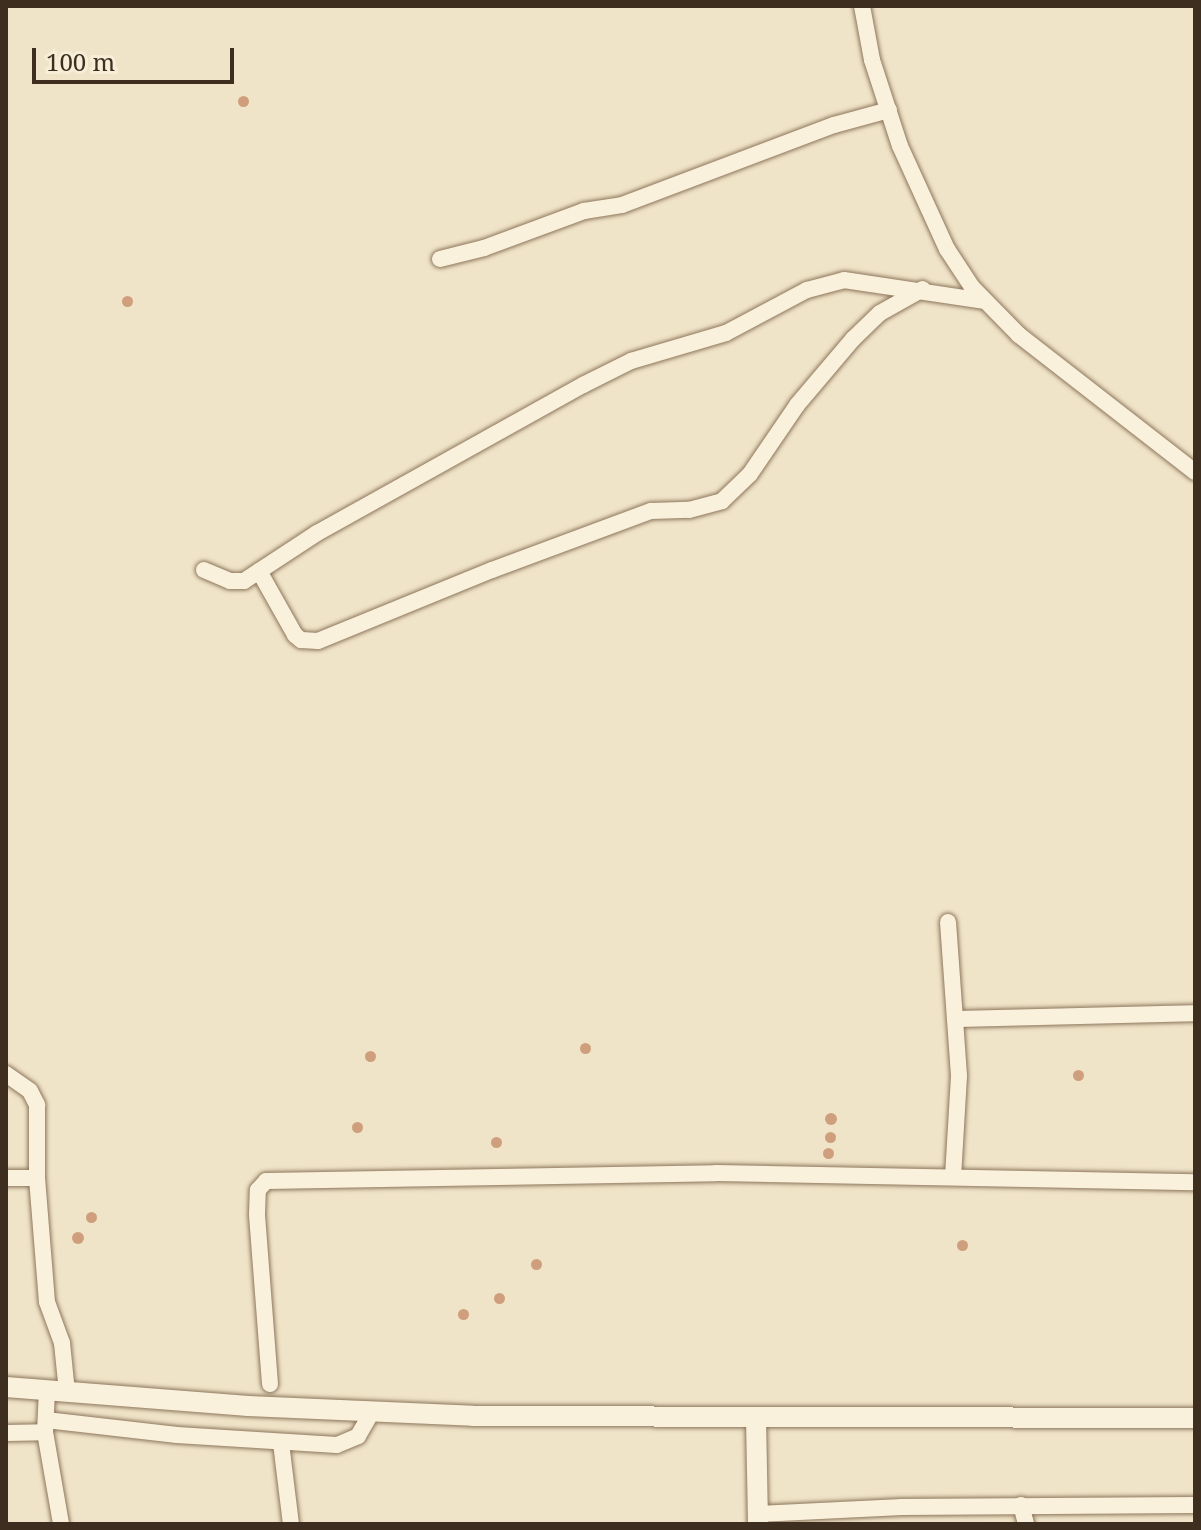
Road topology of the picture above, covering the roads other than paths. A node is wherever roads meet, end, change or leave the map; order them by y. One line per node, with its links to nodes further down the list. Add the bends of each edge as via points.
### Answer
1 (862, 6): 2 (street)
2 (889, 110): 3 (street, via 834,125 622,205 584,211); 5 (street, via 947,249)
3 (440, 259)
4 (923, 289): 5 (street); 8 (street, via 844,280 826,284 726,333 631,361 317,533); 8 (street, via 880,313 853,339 797,405 750,474 722,501 689,510 651,511 318,641 295,635)
5 (985, 301): 6 (street, via 1019,335)
6 (1195, 472)
7 (204, 570): 8 (street, via 230,581 244,581)
8 (259, 571)
9 (948, 922): 11 (street)
10 (1195, 1013): 11 (street)
11 (955, 1019): 13 (street, via 959,1076)
12 (6, 1074): 15 (street, via 30,1091 37,1105)
13 (953, 1176): 16 (street); 17 (street, via 716,1173 266,1181 258,1190 257,1214)
14 (6, 1178): 15 (street)
15 (37, 1178): 19 (street, via 47,1302 62,1343)
16 (1195, 1182)
17 (270, 1384)
18 (6, 1387): 19 (street)
19 (57, 1391): 20 (street); 23 (street)
20 (372, 1412): 21 (street); 25 (street, via 358,1436 346,1444)
21 (756, 1418): 22 (street); 28 (street)
22 (1195, 1418)
23 (46, 1426): 24 (street); 25 (street); 29 (street)
24 (6, 1433)
25 (281, 1443): 30 (street)
26 (1021, 1505): 27 (street); 28 (street); 31 (street)
27 (1195, 1505)
28 (758, 1519)
29 (61, 1524)
30 (291, 1524)
31 (1026, 1524)

